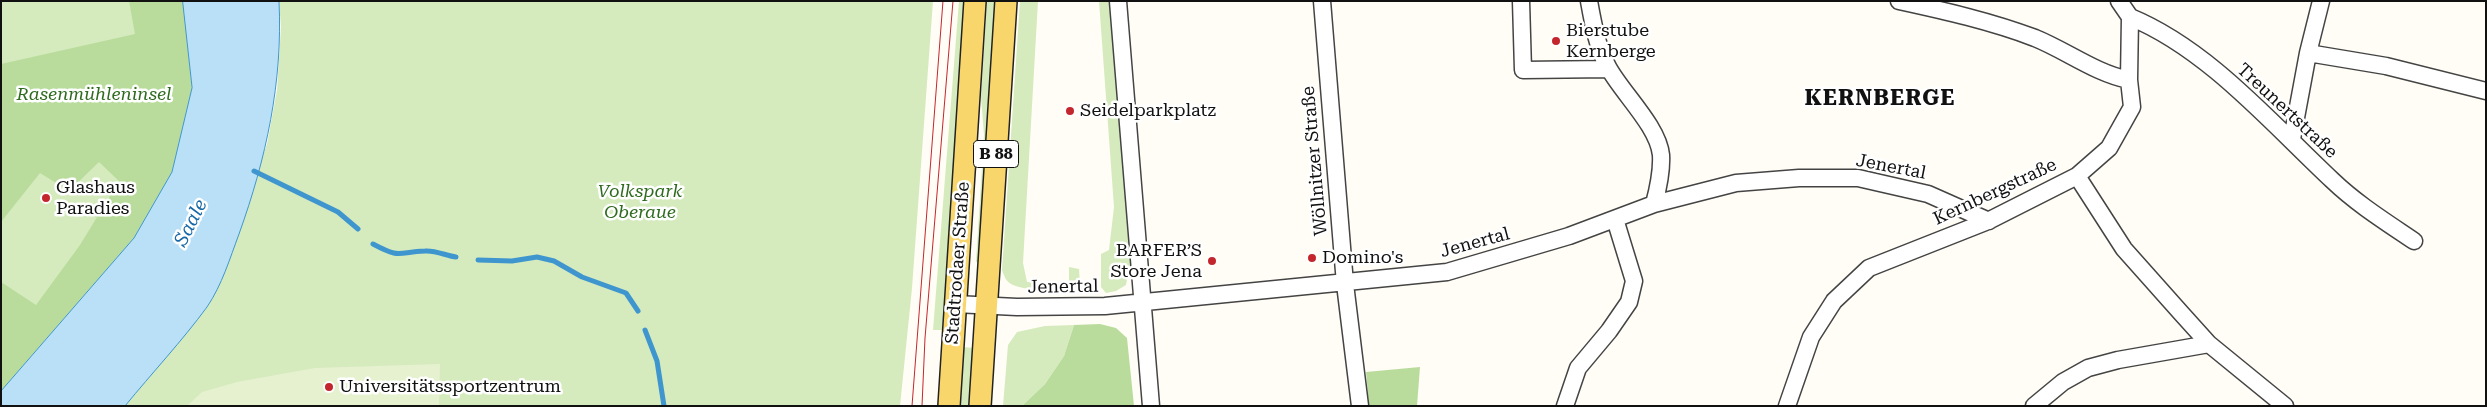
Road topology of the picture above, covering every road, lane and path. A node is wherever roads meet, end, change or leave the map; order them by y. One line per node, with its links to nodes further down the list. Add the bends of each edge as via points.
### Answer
1 (975, 1): 23 (main road, Stadtrodaer Straße / B 88)
2 (1006, 1): 24 (main road, Stadtrodaer Straße / B 88)
3 (1118, 1): 22 (street)
4 (1322, 1): 21 (street, Wöllnitzer Straße)
5 (1521, 1): 12 (street, via 1523,70)
6 (1589, 1): 12 (street, via 1601,53)
7 (1899, 1): 13 (street, via 1970,16 2036,38 2111,76)
8 (2119, 1): 10 (street)
9 (2321, 1): 11 (street)
10 (2130, 17): 13 (street, Kernbergstraße); 15 (street, Treunertstraße, via 2157,28 2204,62)
11 (2308, 53): 14 (street, via 2386,66); 15 (street)
12 (1609, 68): 17 (street, via 1648,123 1661,154)
13 (2129, 80): 16 (street, Kernbergstraße, via 2132,108 2109,148)
14 (2486, 91)
15 (2292, 139): 20 (street, Treunertstraße, via 2333,181)
16 (2077, 176): 19 (street, Kernbergstraße); 25 (street, via 2124,248)
17 (1654, 204): 18 (street, Jenertal); 19 (street, Jenertal, via 1736,183 1858,178 1928,194)
18 (1615, 219): 21 (street, Jenertal, via 1560,239 1447,272); 30 (street, via 1634,281 1629,302 1578,368)
19 (1989, 220): 31 (street, Kernbergstraße, via 1869,268 1834,301 1811,336)
20 (2414, 241)
21 (1344, 283): 22 (street, Jenertal); 29 (street, Wöllnitzer Straße)
22 (1143, 303): 24 (street, Jenertal, via 1074,307); 28 (street)
23 (955, 304): 24 (street, Jenertal); 26 (main road, Stadtrodaer Straße / B 88)
24 (987, 306): 27 (main road, Stadtrodaer Straße / B 88)
25 (2209, 344): 32 (street, via 2088,368 2063,382); 33 (street)
26 (949, 406)
27 (980, 406)
28 (1151, 406)
29 (1360, 406)
30 (1565, 406)
31 (1787, 406)
32 (2034, 406)
33 (2285, 406)

